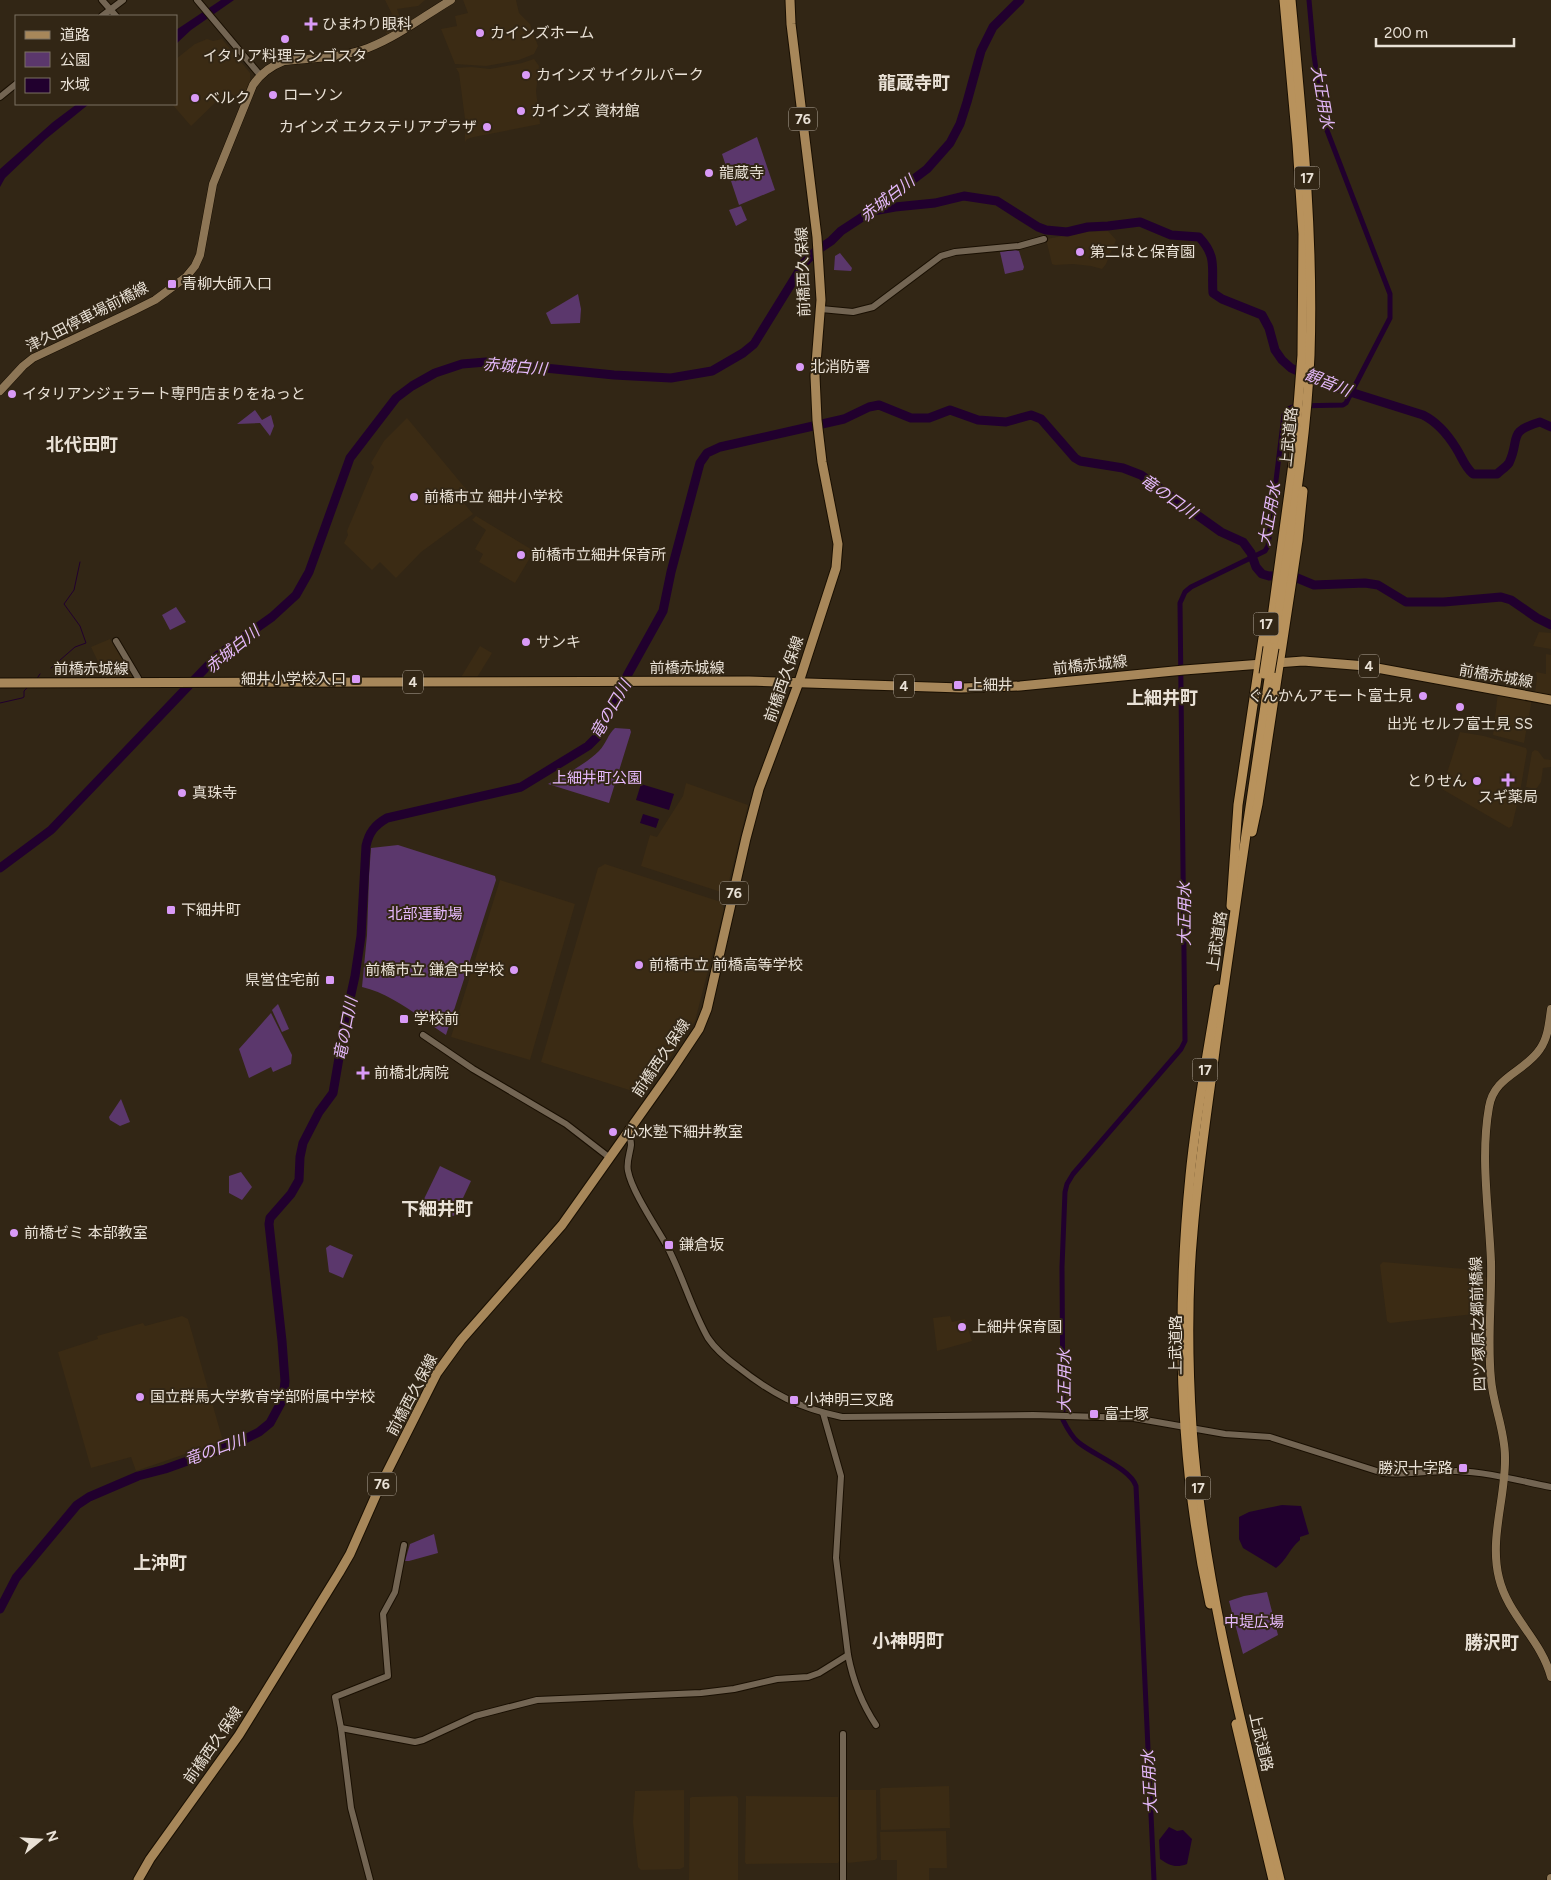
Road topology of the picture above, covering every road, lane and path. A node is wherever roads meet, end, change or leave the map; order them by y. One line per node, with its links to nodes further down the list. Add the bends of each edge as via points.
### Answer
1 (102, 0): 8 (street)
2 (123, 0): 8 (street)
3 (197, 0): 11 (street)
4 (451, 0): 11 (main road, via 386,40 366,48 284,61)
5 (790, 0): 15 (main road, 前橋西久保線 / 76, via 817,239)
6 (1284, 0): 16 (highway, 上武道路 / 17, via 1303,234)
7 (1291, 0): 16 (highway, 上武道路 / 17, via 1308,204 1311,279)
8 (110, 10): 9 (street); 10 (street)
9 (103, 15)
10 (115, 15)
11 (260, 75): 17 (main road, 津久田停車場前橋線, via 213,184 200,255 195,266 155,300 33,358)
12 (15, 85): 13 (street)
13 (0, 96)
14 (1044, 239): 15 (street, via 1020,246 941,256 873,307 853,312)
15 (821, 310): 24 (main road, 前橋西久保線 / 76, via 815,376 818,425 838,554)
16 (1306, 355): 18 (highway, 上武道路 / 17)
17 (0, 391)
18 (1298, 453): 19 (highway, 上武道路 / 17); 19 (highway, 17); 22 (highway, 17, via 1304,471 1302,511)
19 (1279, 564): 20 (highway, 上武道路 / 17); 20 (highway, 17)
20 (1277, 580): 23 (highway, 17); 28 (highway, 上武道路 / 17, bridge, via 1271,647)
21 (116, 641): 26 (street)
22 (1280, 662): 23 (main road, 前橋赤城線 / 4); 27 (main road, 前橋赤城線 / 4, via 1351,663); 28 (highway, 17, via 1258,804)
23 (1259, 664): 24 (main road, 前橋赤城線 / 4, via 1020,686 961,688); 28 (highway, 17, via 1238,805)
24 (799, 682): 26 (main road, 前橋赤城線 / 4); 31 (main road, 前橋西久保線 / 76, via 757,797 707,1009 698,1029)
25 (0, 683): 26 (main road, 前橋赤城線 / 4)
26 (139, 683)
27 (1551, 700)
28 (1234, 907): 34 (highway, 上武道路 / 17, via 1190,1175 1182,1339)
29 (1551, 1009): 35 (main road, 四ツ塚原之郷前橋線, via 1546,1038 1539,1051 1503,1079 1490,1100 1488,1113 1485,1171 1491,1264 1491,1376 1504,1441)
30 (422, 1035): 32 (street, via 566,1124)
31 (629, 1128): 32 (main road, 前橋西久保線 / 76); 33 (street, via 628,1172 712,1344 768,1390)
32 (610, 1158): 43 (main road, 前橋西久保線 / 76, via 562,1225 461,1340 437,1373 339,1574 239,1735)
33 (823, 1413): 34 (street, via 860,1417 1062,1415 1134,1418); 38 (street, via 841,1476 836,1558)
34 (1188, 1427): 35 (street, via 1224,1434 1270,1436 1383,1473 1454,1471); 46 (highway, 上武道路 / 17, via 1194,1515 1202,1569); 47 (highway, 上武道路 / 17, via 1214,1595)
35 (1504, 1478): 36 (street); 39 (main road, 四ツ塚原之郷前橋線, via 1496,1556 1498,1576 1506,1601 1536,1643)
36 (1551, 1487)
37 (404, 1545): 41 (street, via 395,1592 383,1614 388,1676 335,1697)
38 (848, 1655): 40 (street, via 862,1700); 41 (street, via 819,1673 724,1691 537,1700 475,1716 416,1742)
39 (1551, 1677)
40 (876, 1725)
41 (341, 1728): 44 (street, via 351,1808)
42 (843, 1734): 45 (street)
43 (138, 1880)
44 (370, 1880)
45 (842, 1880)
46 (1273, 1880)
47 (1280, 1880)

